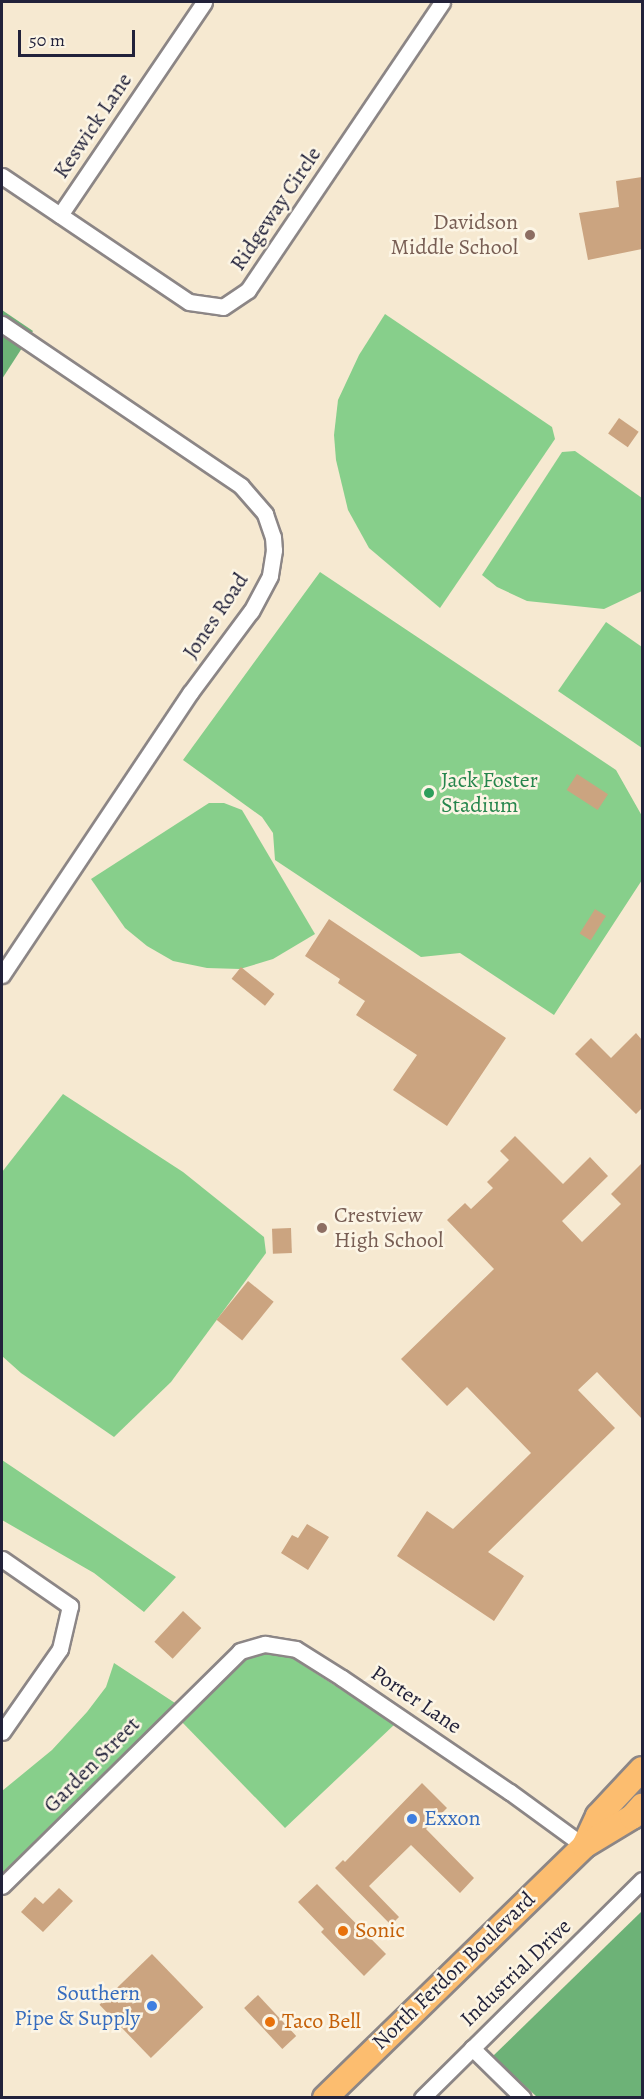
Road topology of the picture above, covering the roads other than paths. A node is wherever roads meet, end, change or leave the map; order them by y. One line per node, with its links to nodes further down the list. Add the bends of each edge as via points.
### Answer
1 (204, 2): 4 (street, Keswick Lane)
2 (442, 2): 4 (street, Ridgeway Circle, via 248,290 223,307 189,302)
3 (2, 176): 4 (street, Ridgeway Circle)
4 (60, 215)
5 (2, 324): 6 (street, Jones Road, via 241,486 265,514 274,550 270,576 251,611 177,713)
6 (2, 975)
7 (2, 1559): 9 (street, via 70,1606 60,1649)
8 (215, 1676): 12 (street, Porter Lane, via 240,1651 256,1645 296,1649 407,1720); 14 (street, Garden Street)
9 (2, 1732)
10 (642, 1769): 12 (main road, North Ferdon Boulevard, via 598,1816)
11 (642, 1806): 12 (main road, North Ferdon Boulevard, via 632,1817)
12 (584, 1846): 16 (main road, North Ferdon Boulevard)
13 (642, 1880): 15 (street, Industrial Drive)
14 (2, 1886)
15 (472, 2048): 17 (street, Industrial Drive); 18 (street)
16 (325, 2097)
17 (422, 2097)
18 (523, 2097)

